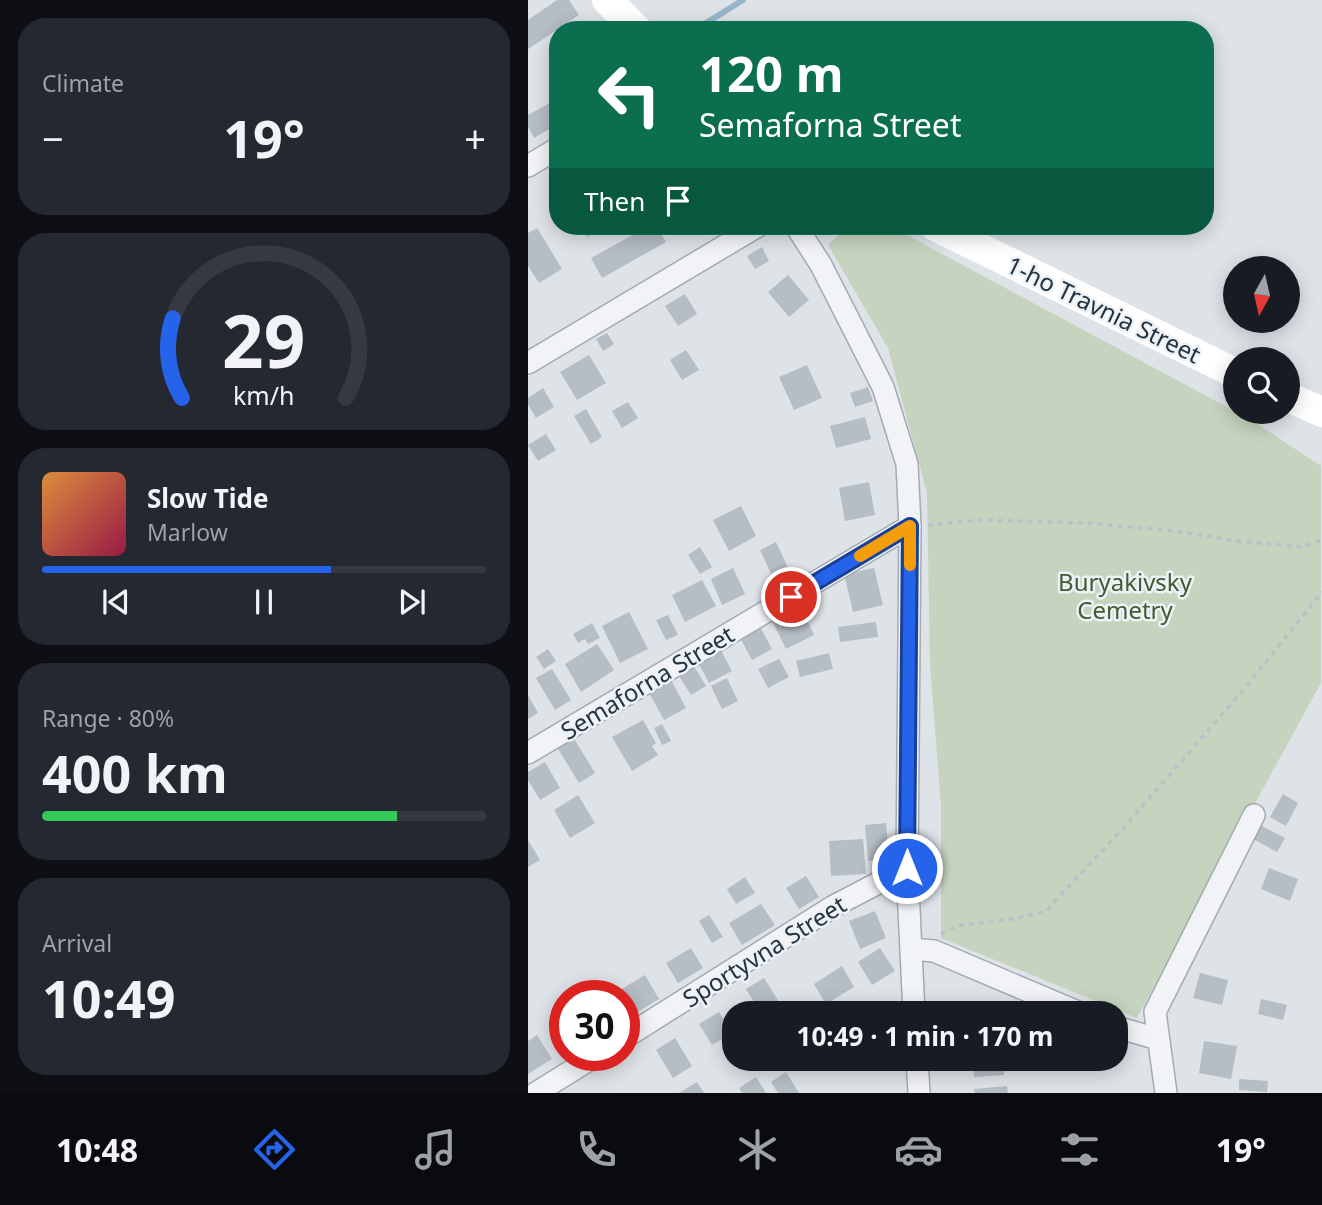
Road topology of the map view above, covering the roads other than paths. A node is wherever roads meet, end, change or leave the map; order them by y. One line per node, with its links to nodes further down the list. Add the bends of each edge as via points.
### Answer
1 (607, 0): 2 (street)
2 (628, 21)
3 (549, 153): 4 (street)
4 (528, 166)
5 (743, 235): 8 (street)
6 (802, 235): 12 (street, via 883,387 907,464)
7 (953, 235): 9 (street, 1-ho Travnia Street)
8 (528, 363)
9 (1223, 367)
10 (1300, 402): 11 (street)
11 (1321, 412)
12 (910, 526): 13 (street, Semaforna Street); 15 (street)
13 (528, 753)
14 (1254, 815): 21 (street, via 1155,1012)
15 (907, 868): 16 (street); 19 (street, Sportyvna Street, via 834,906)
16 (911, 949): 17 (street); 18 (street, via 934,951)
17 (913, 1001)
18 (1052, 1001)
19 (640, 1028)
20 (1128, 1030): 21 (street)
21 (1158, 1039): 26 (street)
22 (571, 1071): 25 (street)
23 (917, 1071): 24 (street)
24 (917, 1092)
25 (536, 1093)
26 (1166, 1093)

